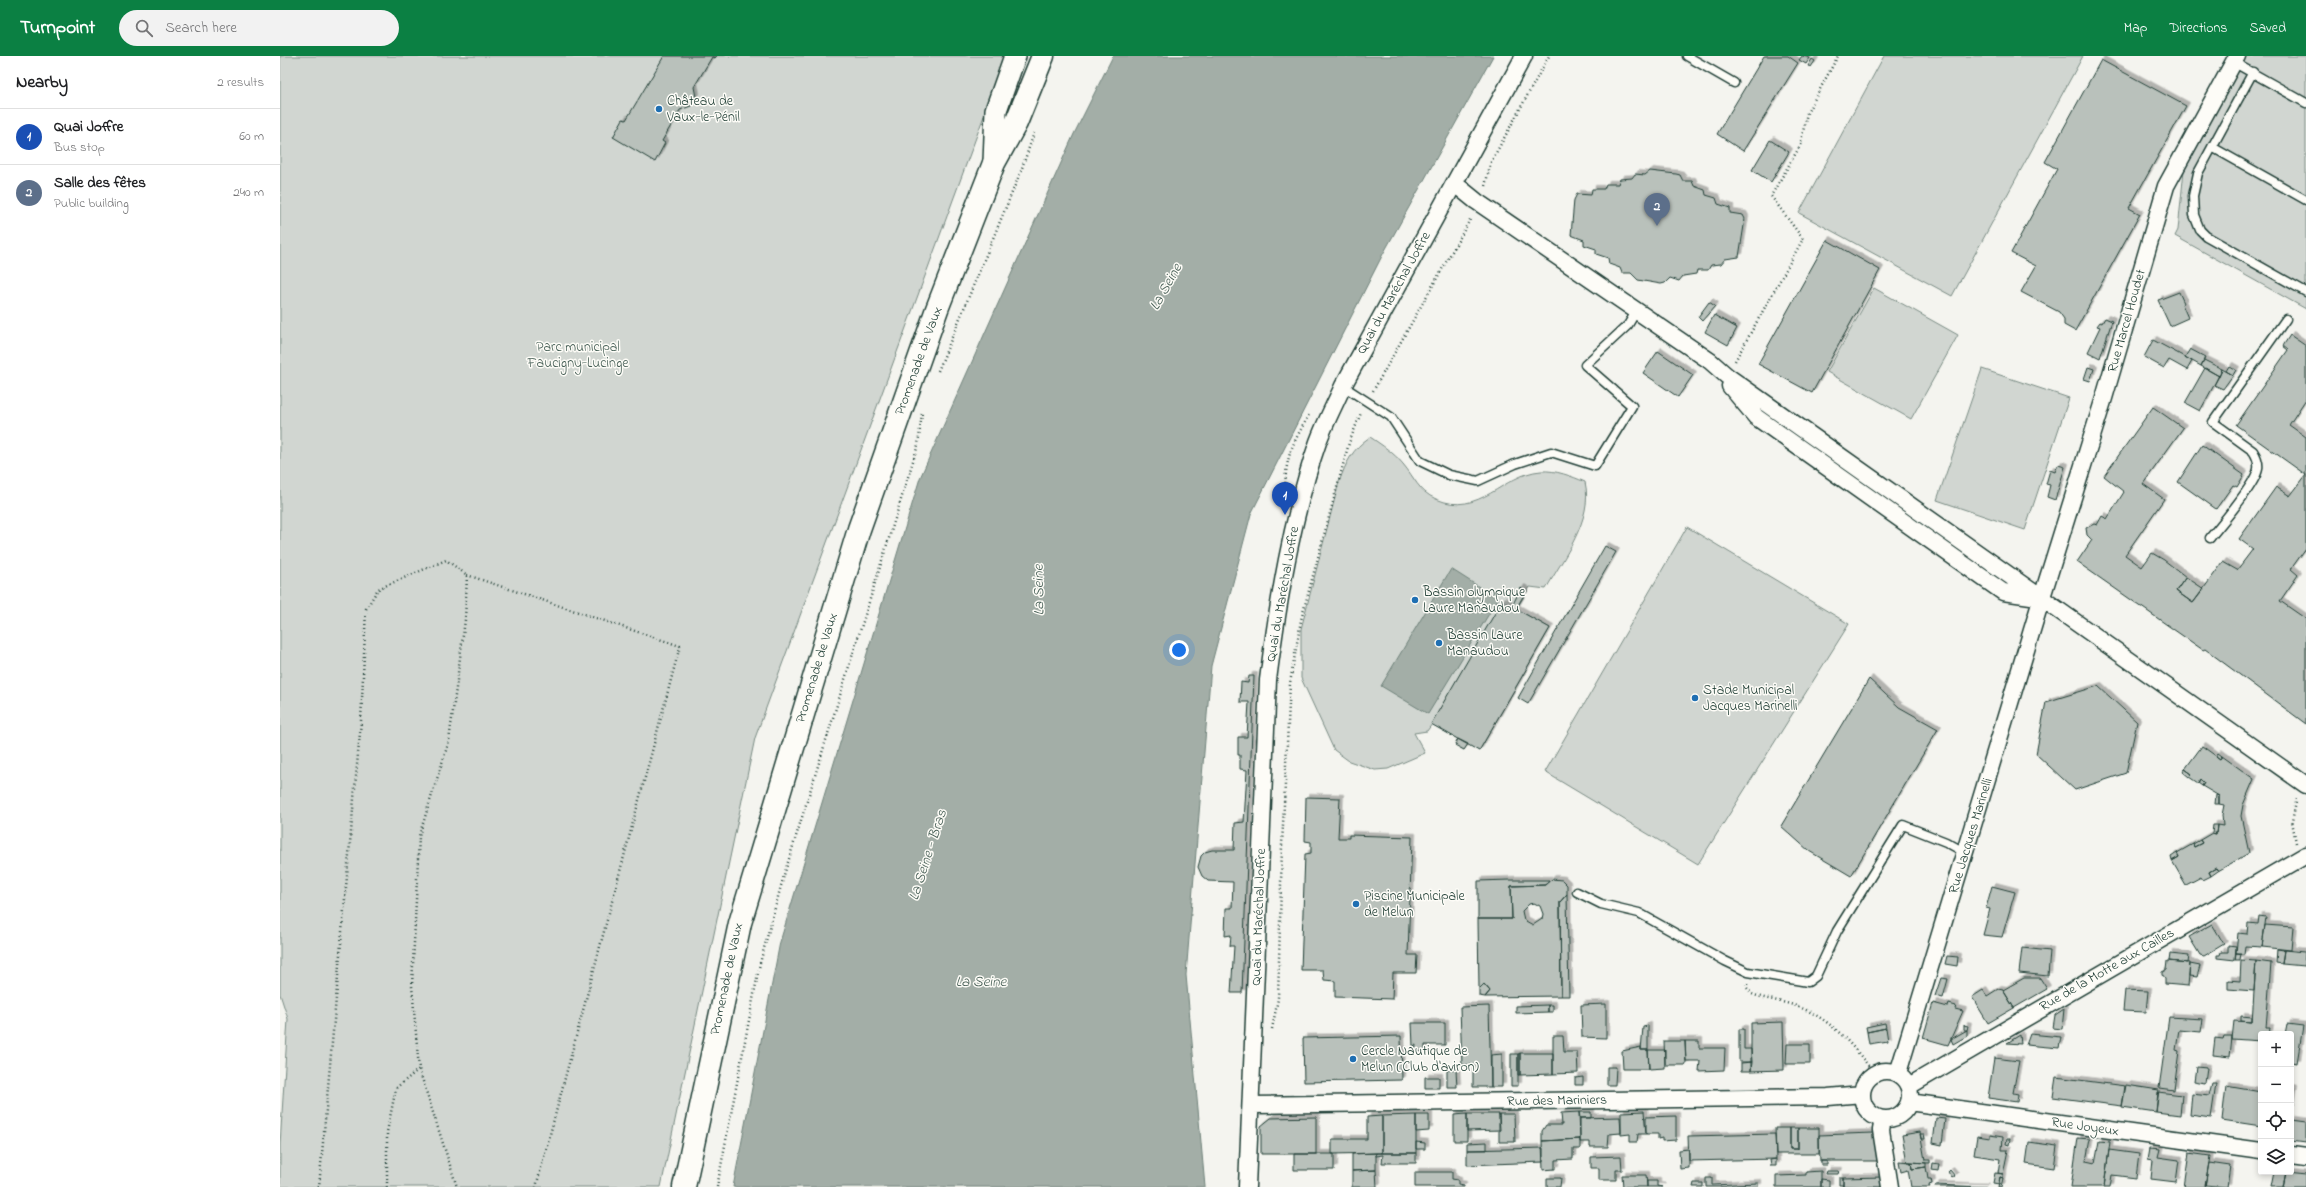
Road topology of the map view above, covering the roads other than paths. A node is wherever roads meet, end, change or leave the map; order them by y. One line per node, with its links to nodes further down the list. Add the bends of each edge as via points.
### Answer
1 (1015, 56): 10 (street, via 996,110)
2 (1044, 56): 10 (main road, Promenade de Vaux, via 1016,123)
3 (1524, 56): 11 (street, Quai du Maréchal Joffre)
4 (1687, 56): 7 (lane)
5 (2235, 59): 6 (lane); 19 (street, Rue Marcel Houdet, via 2166,186)
6 (2253, 72): 8 (lane); 9 (lane)
7 (1734, 83)
8 (2306, 103)
9 (2212, 147): 12 (lane); 13 (lane, via 2198,173 2193,196 2194,215 2200,230 2206,236)
10 (994, 163): 33 (main road, Promenade de Vaux, via 934,316 862,522 757,863 726,982)
11 (1455, 184): 14 (street, via 1476,201); 17 (street, Quai du Maréchal Joffre)
12 (2306, 200)
13 (2306, 292)
14 (1637, 310): 16 (street); 17 (lane, via 1628,325 1585,365 1632,406 1595,466 1551,452 1478,481 1449,475 1420,462 1391,417)
15 (2286, 319): 18 (lane, via 2213,422 2253,451 2258,463 2254,478)
16 (1710, 361): 19 (street, via 1727,376); 19 (street, via 1756,417 2003,592)
17 (1343, 386): 28 (street, Quai du Maréchal Joffre, via 1318,440 1300,499 1273,640 1268,680)
18 (2210, 538)
19 (2042, 598): 20 (street); 21 (street, Rue Jacques Marinelli)
20 (2305, 785)
21 (1966, 853): 23 (lane, via 1903,825 1837,931 1816,976 1808,982 1748,972 1639,913 1601,904); 24 (street, Rue Jacques Marinelli)
22 (2304, 856): 25 (street, Rue de la Motte aux Cailles)
23 (1577, 892)
24 (1898, 1074): 25 (street); 26 (street, via 1883,1070 1874,1073 1867,1080)
25 (1909, 1086): 27 (street)
26 (1862, 1094): 28 (street, Rue des Mariniers, via 1828,1097); 29 (street, via 1867,1110)
27 (1909, 1102): 29 (street, via 1900,1115); 30 (street, Rue Joyeux)
28 (1251, 1105): 34 (street, Quai du Maréchal Joffre)
29 (1883, 1119): 35 (street, via 1881,1130)
30 (2258, 1151)
31 (2294, 1155): 32 (street)
32 (2306, 1157)
33 (684, 1187)
34 (1247, 1187)
35 (1890, 1187)

